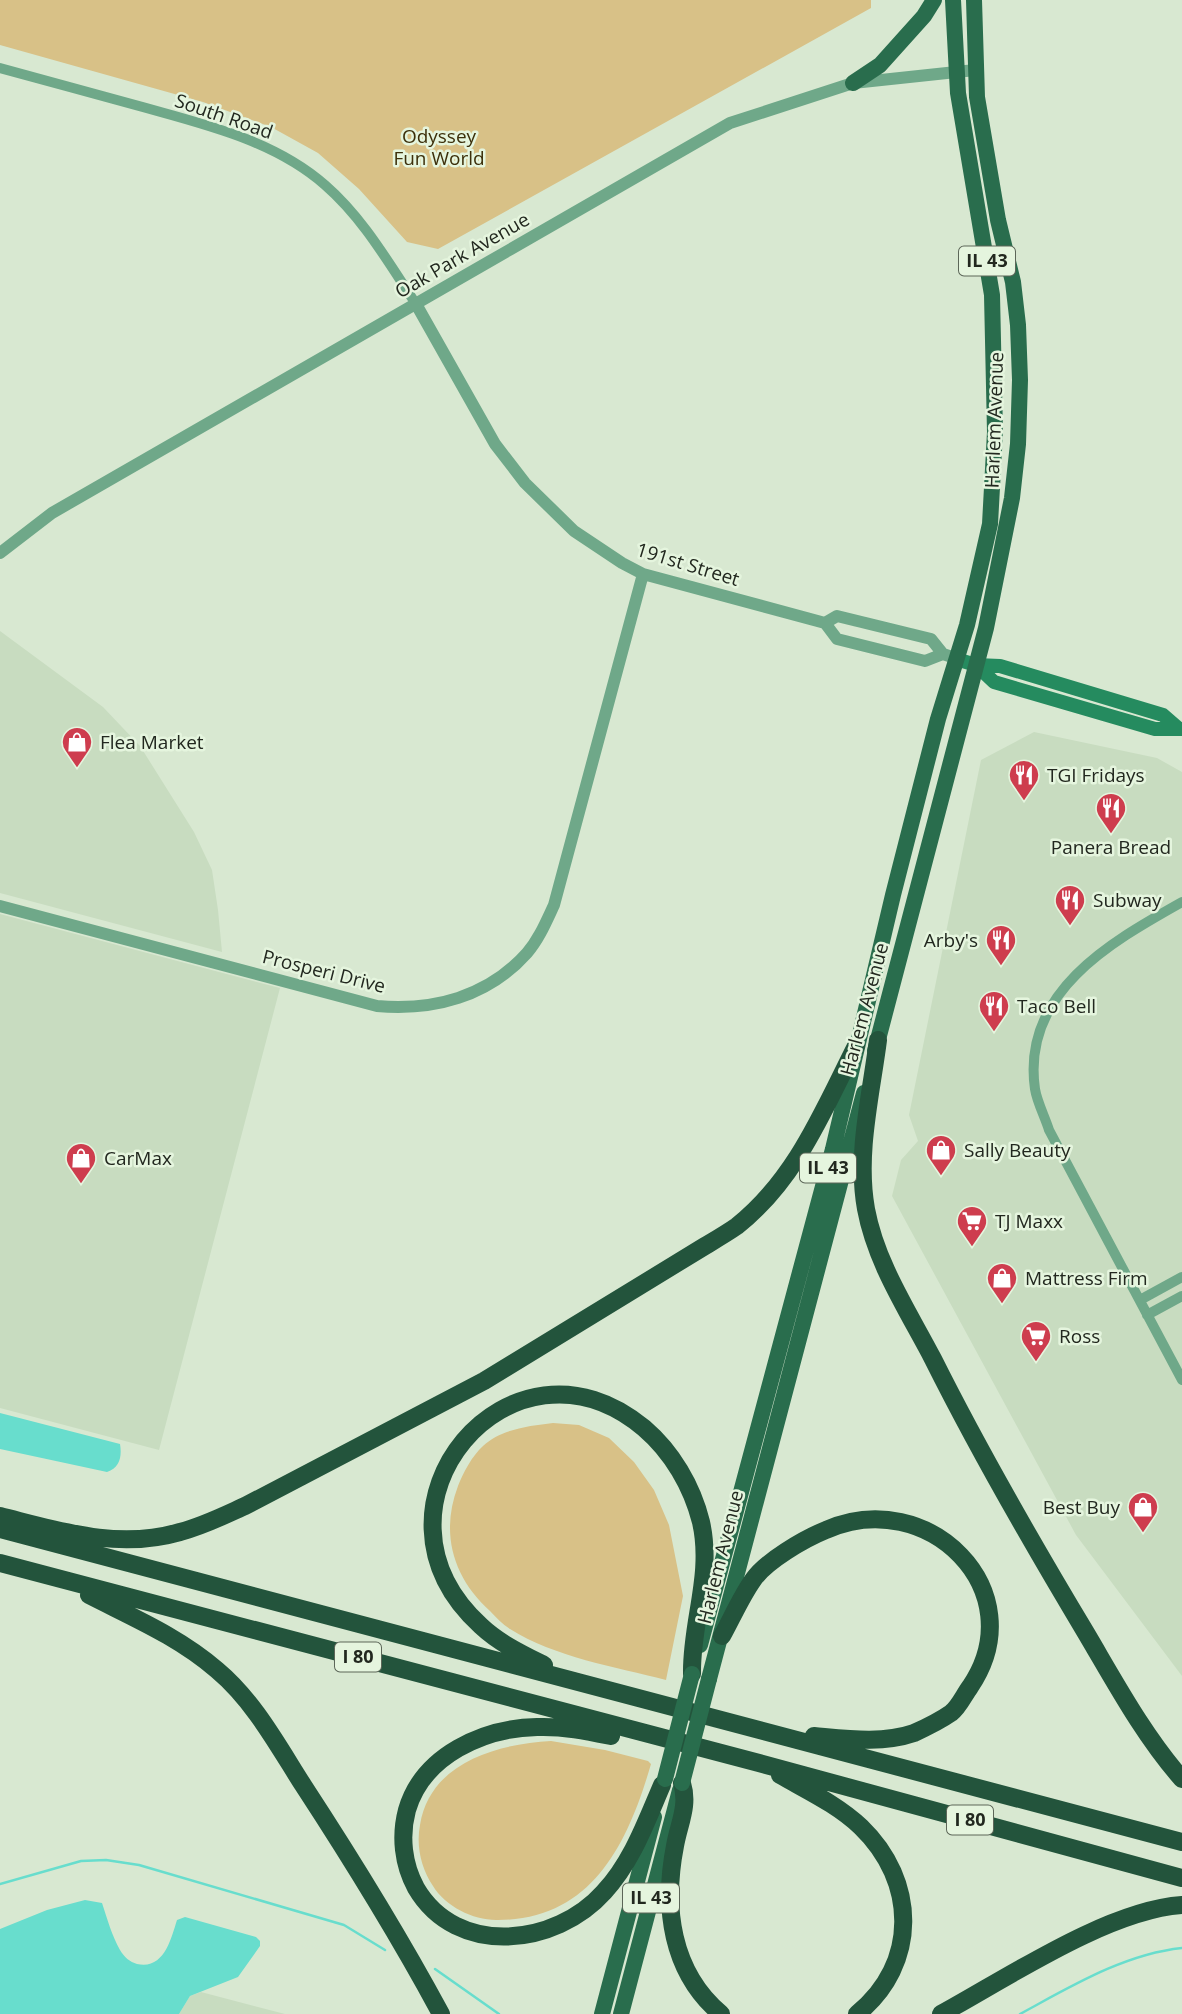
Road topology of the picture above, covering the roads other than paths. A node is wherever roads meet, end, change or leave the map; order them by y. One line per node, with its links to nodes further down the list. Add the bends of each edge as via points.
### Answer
1 (934, 0): 7 (main road, via 880,65)
2 (953, 0): 6 (main road, Harlem Avenue / IL 43)
3 (974, 0): 5 (main road, Harlem Avenue / IL 43)
4 (0, 68): 8 (street, South Road, via 197,122 287,158 324,184 357,216)
5 (975, 70): 6 (street, Oak Park Avenue); 13 (main road, Harlem Avenue / IL 43, via 1013,282 1020,380 1012,498)
6 (956, 72): 7 (street, Oak Park Avenue); 12 (main road, Harlem Avenue / IL 43, via 992,295 995,419 990,524)
7 (853, 83): 8 (street, Oak Park Avenue, via 730,123)
8 (416, 304): 9 (street, Oak Park Avenue, via 52,513); 10 (street, 191st Street, via 482,425 525,483 574,531)
9 (0, 553)
10 (643, 574): 11 (street, 191st Street); 16 (street, Prosperi Drive, via 554,905 527,952 483,988 432,1006 377,1006)
11 (825, 623): 12 (street, 191st Street, via 837,639 925,661); 12 (street, 191st Street, via 837,616 931,639)
12 (950, 657): 13 (main road, 191st Street); 18 (main road, Harlem Avenue / IL 43)
13 (976, 665): 14 (main road, 191st Street, via 1000,666 1163,715); 17 (main road, Harlem Avenue / IL 43)
14 (1180, 729)
15 (1182, 902): 21 (street, via 1123,935 1075,973 1041,1026 1036,1055 1035,1090 1049,1130)
16 (0, 906)
17 (878, 1040): 28 (main road, Harlem Avenue / IL 43); 34 (highway, via 862,1177 879,1253 1026,1532 1114,1681)
18 (856, 1046): 24 (highway, via 806,1146 776,1187 743,1220 484,1381 245,1506 180,1533 105,1540); 29 (main road, Harlem Avenue / IL 43)
19 (1182, 1277): 21 (street)
20 (1182, 1296): 22 (street)
21 (1140, 1300): 22 (street)
22 (1147, 1315): 23 (street)
23 (1182, 1380)
24 (0, 1516)
25 (0, 1529): 30 (highway, I 80)
26 (0, 1563): 27 (highway, I 80)
27 (61, 1580): 32 (highway, I 80); 39 (highway, via 184,1644 220,1672 247,1702 319,1810)
28 (722, 1636): 29 (main road, Harlem Avenue / IL 43); 31 (highway, via 754,1578 799,1542 843,1522 875,1518 910,1522 928,1530 962,1556 985,1597 991,1620 988,1647 980,1672 953,1712 913,1733 867,1741)
29 (701, 1677): 30 (highway, via 692,1646 705,1561 700,1521 683,1478 659,1442 624,1413 585,1398 554,1395 517,1403 486,1419 454,1451 435,1499 435,1545 448,1584 481,1627 513,1649); 35 (main road, Harlem Avenue / IL 43, bridge)
30 (579, 1682): 31 (highway, I 80)
31 (764, 1731): 36 (highway, I 80)
32 (653, 1737): 33 (highway, I 80); 35 (highway, via 634,1741 536,1727 502,1732 457,1749 431,1768 411,1799 403,1827 409,1870 429,1905 468,1931 509,1937 545,1930 585,1909 612,1883)
33 (759, 1763): 37 (highway, I 80); 43 (highway, via 849,1816 869,1835 891,1868 902,1901 901,1948 883,1990)
34 (1182, 1779)
35 (669, 1782): 40 (main road, Harlem Avenue / IL 43); 41 (main road, Harlem Avenue / IL 43); 42 (highway, via 686,1798 670,1876 678,1952 688,1976)
36 (1182, 1842)
37 (1182, 1878)
38 (1182, 1905): 44 (highway, via 1110,1924)
39 (441, 2014)
40 (602, 2014)
41 (621, 2014)
42 (721, 2014)
43 (858, 2014)
44 (941, 2014)

